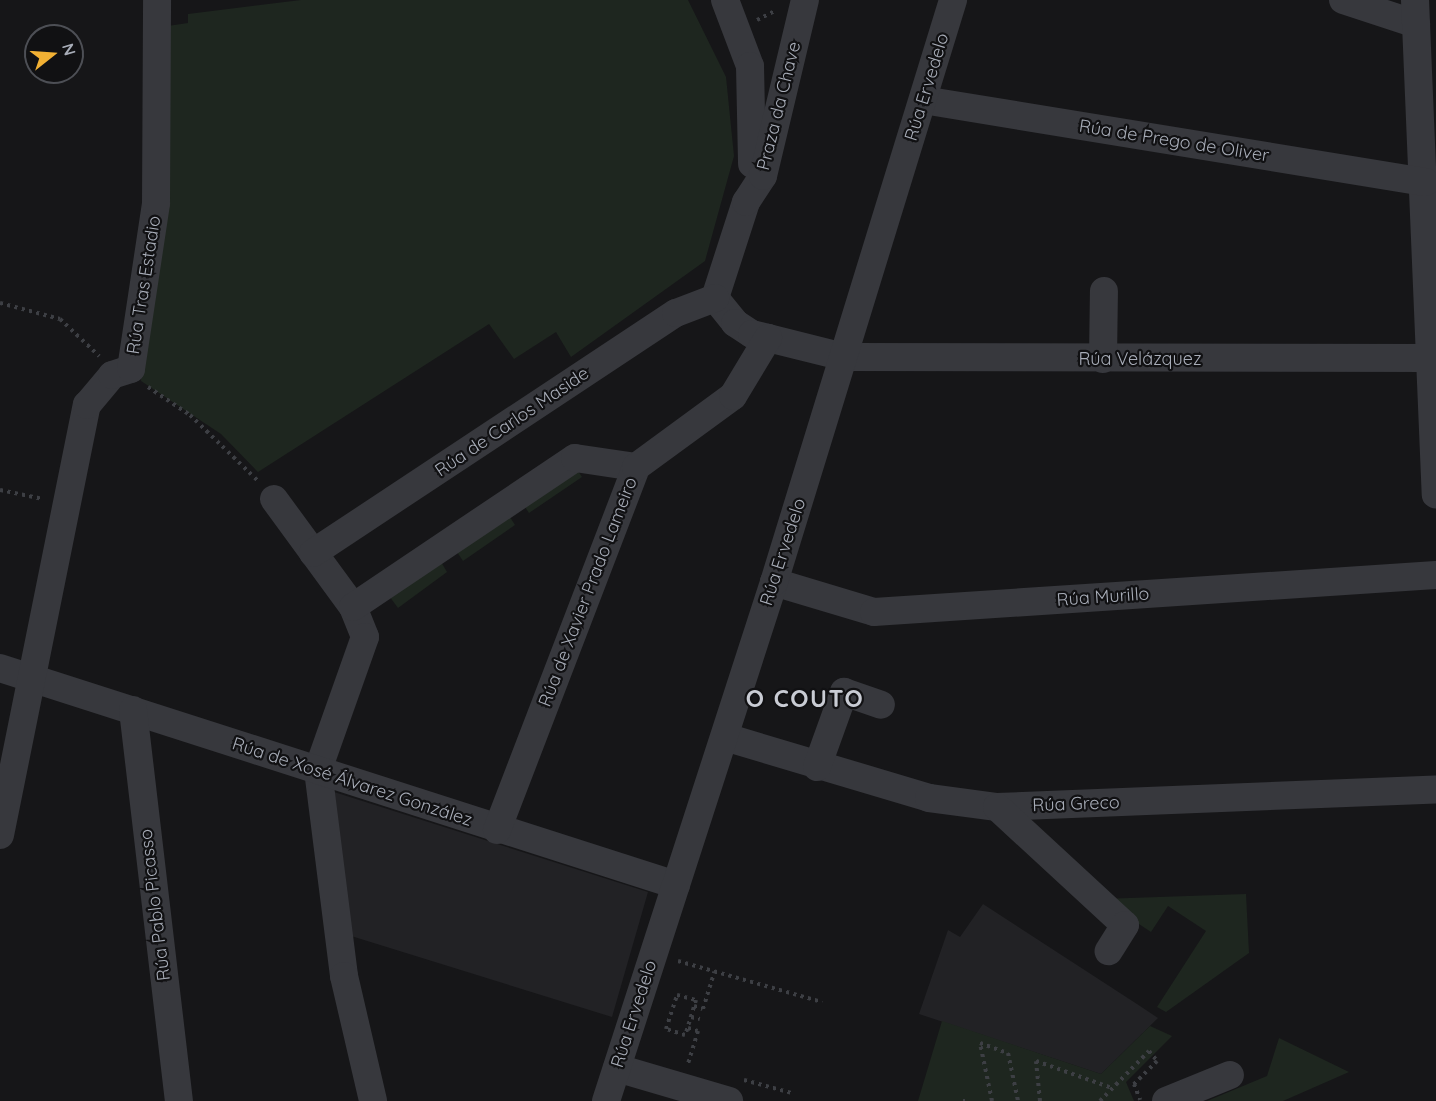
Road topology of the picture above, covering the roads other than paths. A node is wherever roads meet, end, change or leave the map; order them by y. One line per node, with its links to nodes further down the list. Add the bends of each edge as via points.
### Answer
1 (157, 0): 24 (street, Rúa Tras Estadio, via 156,203 122,372 87,405 48,615)
2 (725, 0): 9 (street, via 739,28 750,66 755,123)
3 (952, 0): 7 (street, Rúa Ervedelo)
4 (1343, 0): 6 (street)
5 (794, 5): 9 (street, Praza da Chave, via 763,176)
6 (1416, 12): 8 (street)
7 (923, 100): 8 (street, Rúa de Prego de Oliver); 13 (street, Rúa Ervedelo)
8 (1425, 182): 14 (street)
9 (746, 202): 11 (street, Praza da Chave)
10 (1104, 291): 15 (street)
11 (715, 298): 12 (street, via 735,323); 19 (street, Rúa de Carlos Maside, via 676,313)
12 (768, 338): 13 (street); 16 (street, Rúa de Xavier Prado Lameiro, via 733,396)
13 (844, 357): 15 (street, Rúa Velázquez); 21 (street, Rúa Ervedelo)
14 (1433, 358): 15 (street, Rúa Velázquez); 17 (street)
15 (1103, 359)
16 (636, 467): 22 (street, via 575,458); 33 (street, Rúa de Xavier Prado Lameiro)
17 (1436, 495)
18 (274, 499): 19 (street)
19 (313, 553): 22 (street)
20 (1436, 575): 21 (street, Rúa Murillo, via 874,612)
21 (774, 582): 27 (street, Rúa Ervedelo)
22 (353, 607): 29 (street, via 365,637)
23 (0, 668): 24 (street, Rúa de Xosé Álvarez González)
24 (29, 677): 26 (street, Rúa de Xosé Álvarez González); 31 (street, Rúa Tras Estadio)
25 (881, 705): 28 (street, via 844,692)
26 (133, 710): 29 (street, Rúa de Xosé Álvarez González); 39 (street, Rúa Pablo Picasso)
27 (725, 737): 28 (street, Rúa Greco); 35 (street, Rúa Ervedelo)
28 (817, 767): 32 (street, Rúa Greco, via 929,798)
29 (318, 770): 33 (street, Rúa de Xosé Álvarez González); 40 (street, via 344,976)
30 (1436, 789): 32 (street, Rúa Greco)
31 (3, 806): 34 (street, Rúa Tras Estadio)
32 (997, 807): 36 (street, via 1125,925)
33 (497, 830): 35 (street, Rúa de Xosé Álvarez González)
34 (0, 835)
35 (676, 885): 37 (street, Rúa Ervedelo)
36 (1109, 951)
37 (617, 1068): 41 (street, Rúa Ervedelo); 42 (street)
38 (1230, 1074): 43 (street)
39 (179, 1101)
40 (374, 1101)
41 (606, 1101)
42 (729, 1101)
43 (1166, 1101)

